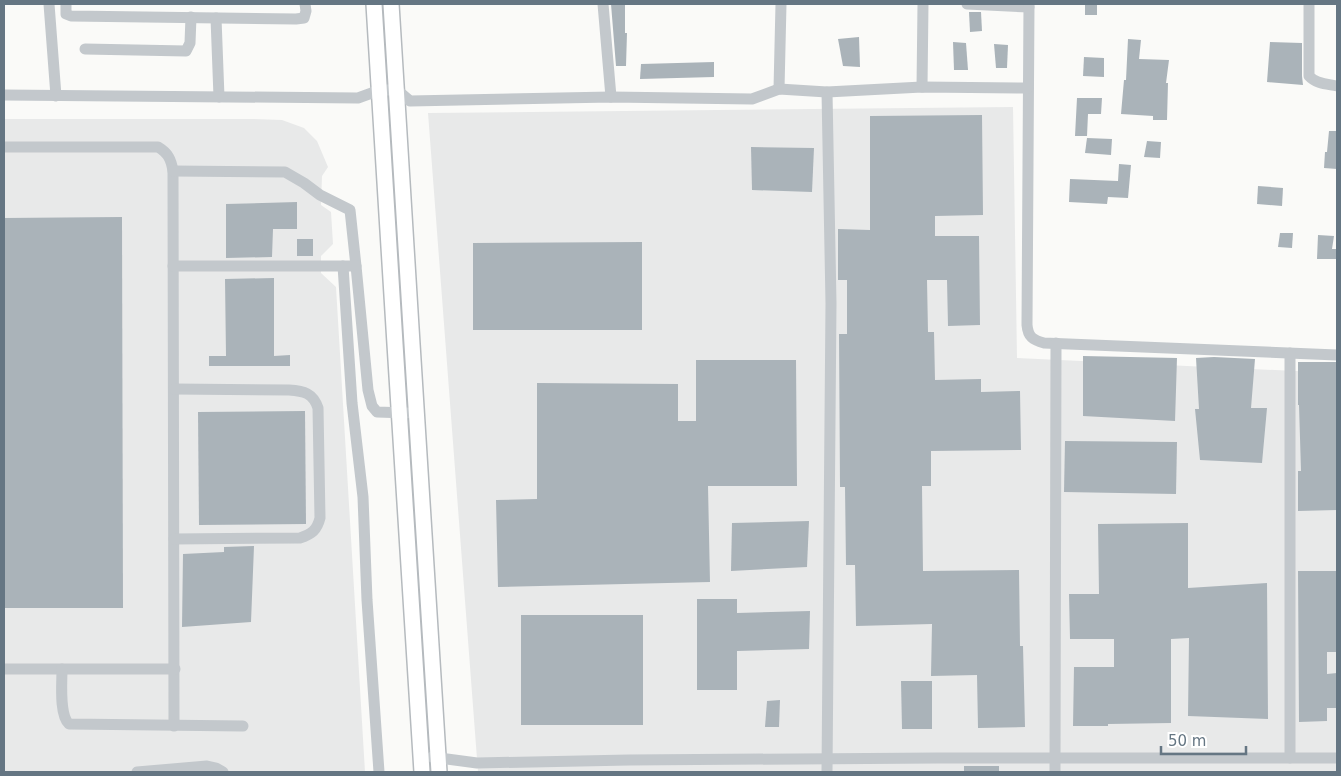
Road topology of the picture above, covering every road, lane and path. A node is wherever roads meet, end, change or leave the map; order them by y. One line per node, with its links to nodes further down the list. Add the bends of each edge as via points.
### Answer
1 (50, 4): 23 (street)
2 (66, 4): 12 (street, via 66,14 70,16)
3 (306, 4): 13 (street, via 304,18)
4 (374, 4): 19 (main road)
5 (391, 4): 20 (main road)
6 (603, 4): 25 (street)
7 (781, 4): 18 (street)
8 (923, 4): 16 (street)
9 (966, 4): 11 (street)
10 (1309, 4): 15 (street, via 1309,76 1321,83)
11 (1029, 6): 17 (street)
12 (191, 18): 13 (street); 14 (street, via 190,43 186,51)
13 (216, 18): 24 (street)
14 (85, 49)
15 (1337, 86)
16 (922, 87): 17 (street); 21 (street)
17 (1028, 88): 31 (street, via 1027,326 1034,340)
18 (778, 89): 21 (street); 25 (street, via 752,99)
19 (380, 90): 20 (street); 24 (street, via 358,98); 36 (main road)
20 (397, 90): 25 (street, via 410,100); 35 (main road)
21 (828, 92): 44 (street, via 831,303)
22 (4, 95): 23 (street)
23 (56, 96): 24 (street)
24 (219, 97)
25 (611, 97)
26 (4, 147): 27 (street, via 158,147 166,151)
27 (173, 171): 28 (street); 30 (street, via 285,172 320,196 350,210)
28 (173, 266): 29 (street); 34 (street)
29 (343, 266): 30 (street); 51 (street, via 352,404 363,497)
30 (356, 266): 36 (street, via 372,406 377,412)
31 (1056, 343): 32 (street); 45 (street)
32 (1290, 353): 33 (street); 46 (street)
33 (1337, 355)
34 (174, 389): 37 (street); 37 (street, via 303,390 310,394 318,408 320,518 318,528 300,538)
35 (416, 412): 36 (street); 43 (main road)
36 (400, 413): 48 (main road)
37 (174, 539): 40 (street)
38 (4, 669): 39 (street)
39 (62, 669): 40 (street); 41 (street, via 63,712 69,724)
40 (175, 669): 41 (street)
41 (174, 726): 42 (street)
42 (243, 726)
43 (438, 756): 44 (street, via 445,760 477,763); 48 (street); 52 (main road)
44 (827, 758): 45 (street); 53 (street)
45 (1055, 758): 46 (street); 54 (street)
46 (1290, 758): 47 (street)
47 (1337, 758)
48 (422, 765)
49 (137, 772): 50 (street, via 207,766)
50 (223, 772)
51 (379, 772)
52 (439, 772)
53 (827, 772)
54 (1055, 772)

